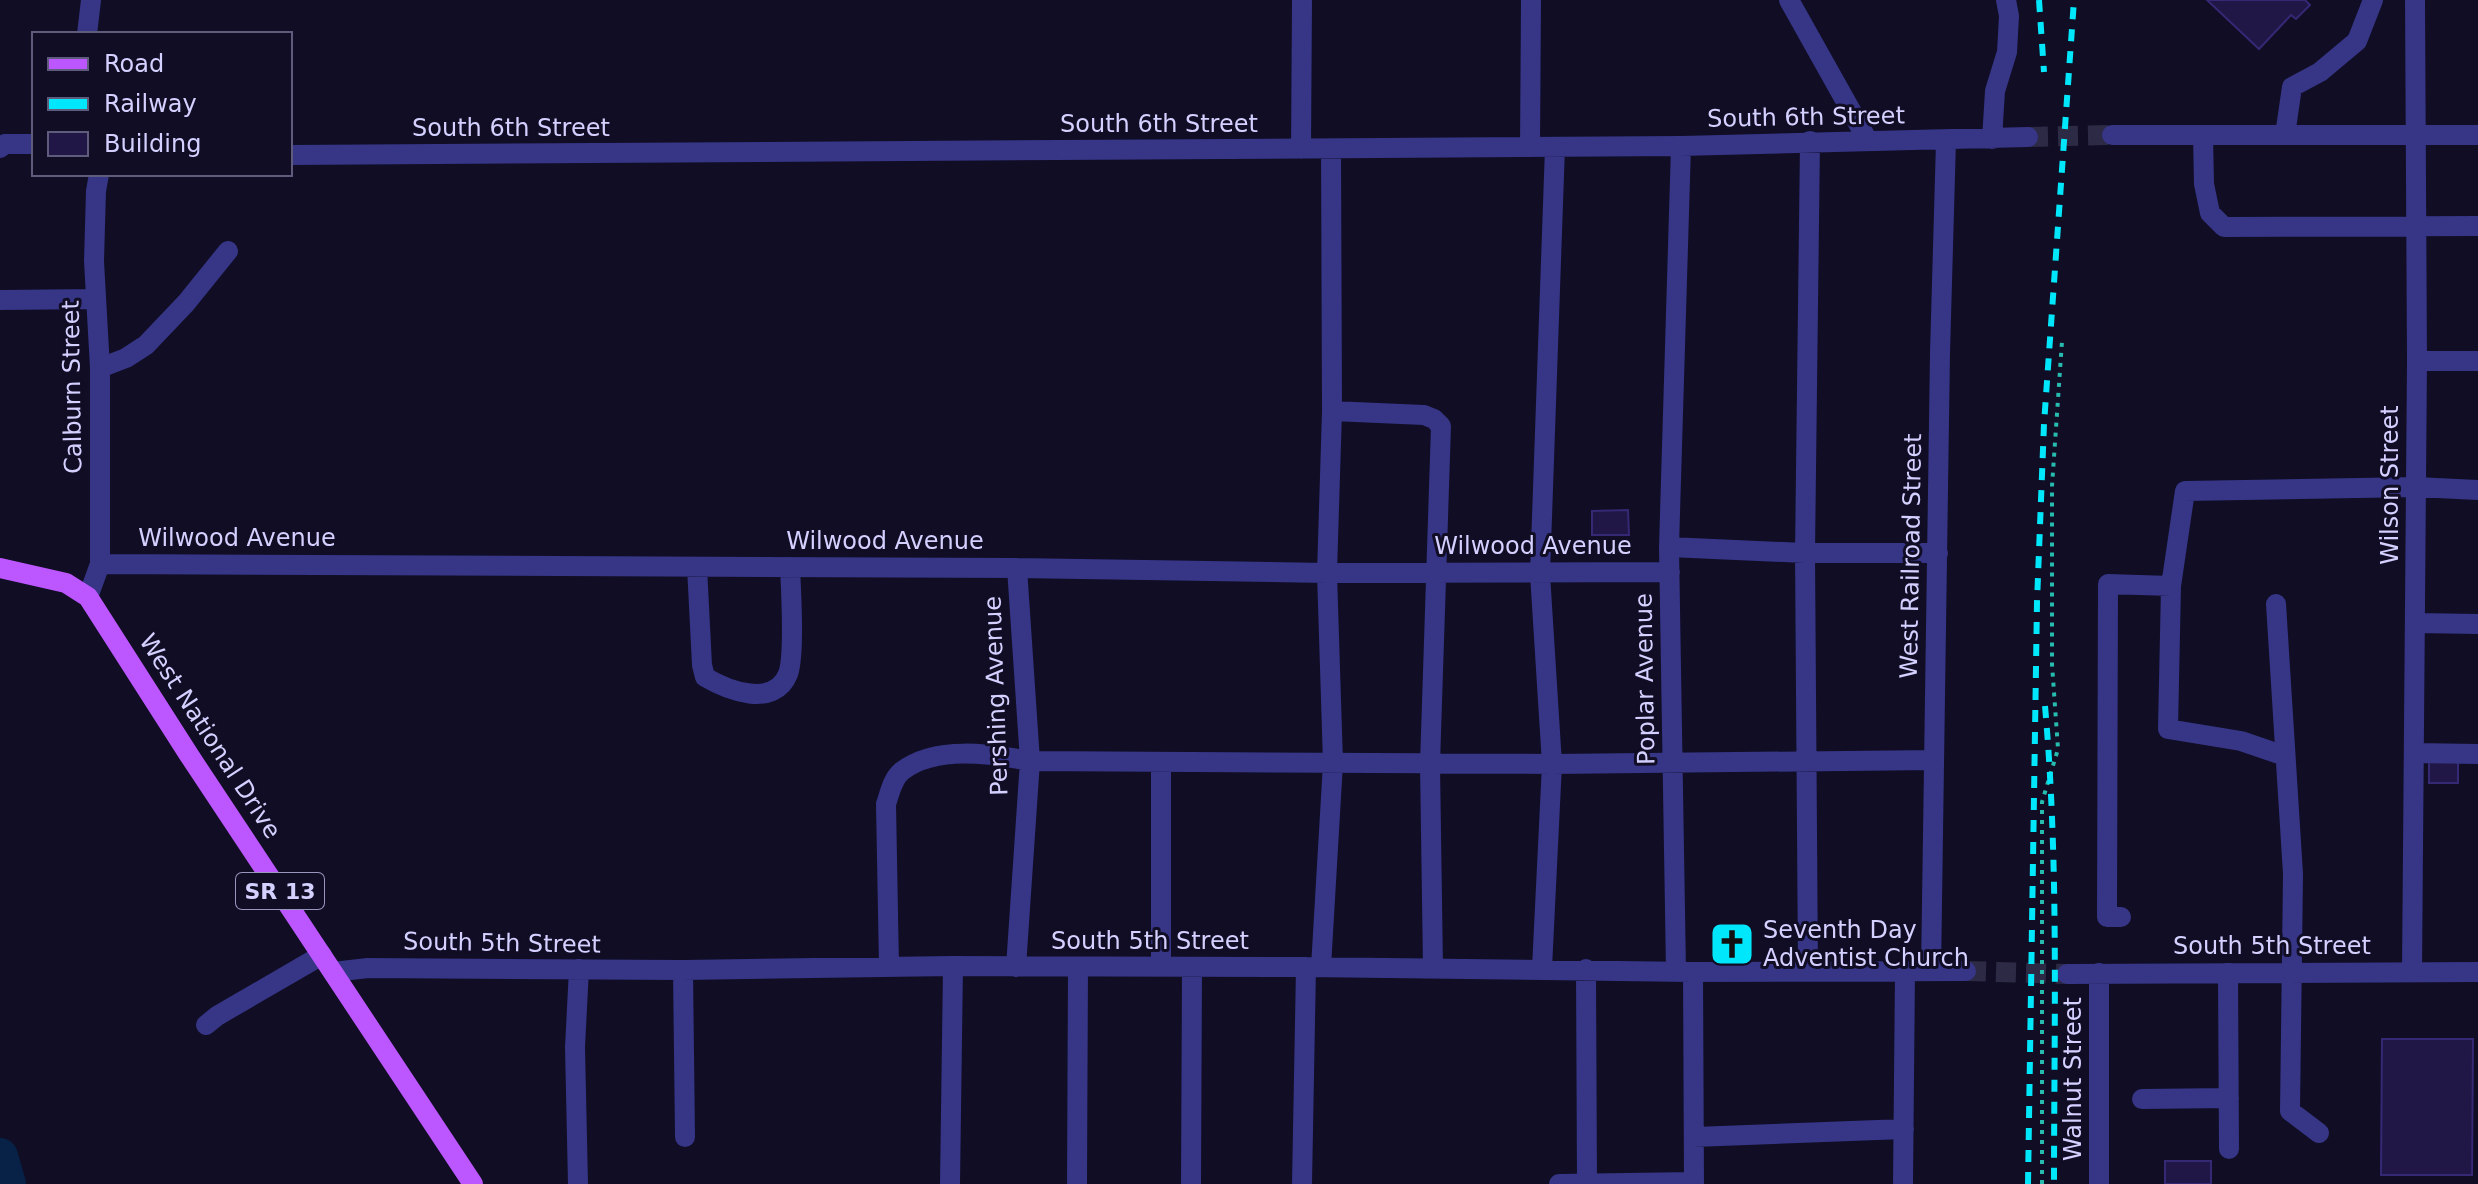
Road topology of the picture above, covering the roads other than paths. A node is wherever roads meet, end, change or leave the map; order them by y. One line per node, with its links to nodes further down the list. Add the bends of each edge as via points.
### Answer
1 (91, 0): 8 (street)
2 (1302, 0): 24 (street)
3 (1531, 0): 21 (street)
4 (1789, 0): 17 (street)
5 (2006, 0): 15 (street, via 2007,52 1995,91)
6 (2373, 0): 11 (street, via 2357,41 2292,87)
7 (2415, 0): 12 (street, Wilson Street)
8 (87, 32)
9 (2112, 135): 10 (street)
10 (2203, 135): 11 (street); 28 (street, via 2210,213 2224,227)
11 (2285, 135): 12 (street)
12 (2416, 135): 13 (street); 28 (street, Wilson Street)
13 (2478, 135)
14 (2028, 137): 15 (street, South 6th Street)
15 (1992, 139): 18 (street, South 6th Street)
16 (1810, 141): 17 (street, South 6th Street); 20 (street, South 6th Street); 40 (street)
17 (1868, 141): 18 (street, South 6th Street)
18 (1946, 141): 41 (street, West Railroad Street)
19 (32, 144): 23 (street)
20 (1681, 146): 22 (street, South 6th Street); 39 (street, Poplar Avenue)
21 (1530, 147): 22 (street, South 6th Street); 25 (street, South 6th Street)
22 (1555, 147): 50 (street)
23 (0, 148)
24 (1301, 149): 25 (street, South 6th Street); 26 (street, South 6th Street)
25 (1331, 149): 36 (street)
26 (292, 155)
27 (97, 176): 31 (street, Calburn Street)
28 (2415, 226): 29 (street); 33 (street, Wilson Street)
29 (2478, 226)
30 (228, 251): 35 (street, via 146,345)
31 (96, 299): 32 (street); 35 (street, Calburn Street)
32 (0, 300)
33 (2417, 361): 34 (street); 37 (street, Wilson Street)
34 (2478, 361)
35 (100, 368): 42 (street, Calburn Street)
36 (1332, 411): 47 (street, via 1424,415 1441,426); 49 (street)
37 (2416, 487): 38 (street); 51 (street, via 2185,491); 54 (street, Wilson Street)
38 (2478, 490)
39 (1669, 547): 40 (street); 48 (street, Poplar Avenue)
40 (1805, 553): 41 (street); 61 (street)
41 (1938, 553): 59 (street, West Railroad Street)
42 (100, 564): 43 (street, Wilwood Avenue); 52 (street, Calburn Street)
43 (697, 567): 44 (street, Wilwood Avenue); 44 (street, via 705,677 752,695 776,690 788,675)
44 (790, 567): 46 (street, Wilwood Avenue)
45 (0, 568): 52 (main road, via 66,583)
46 (1017, 568): 49 (street, Wilwood Avenue); 60 (street, Pershing Avenue)
47 (1435, 572): 49 (street, Wilwood Avenue); 50 (street, Wilwood Avenue); 64 (street)
48 (1670, 572): 50 (street, Wilwood Avenue); 66 (street, Poplar Avenue)
49 (1327, 573): 63 (street)
50 (1540, 574): 65 (street)
51 (2171, 586): 58 (street, via 2168,729 2241,741); 67 (street, via 2108,584 2107,917)
52 (88, 597): 68 (main road, West National Drive / SR 13)
53 (2276, 604): 58 (street)
54 (2415, 623): 55 (street); 56 (street, Wilson Street)
55 (2478, 624)
56 (2414, 753): 57 (street); 85 (street, Wilson Street)
57 (2478, 754)
58 (2285, 756): 90 (street)
59 (1934, 760): 61 (street); 83 (street, West Railroad Street)
60 (1030, 761): 62 (street); 70 (street, via 950,754 923,761 893,781 886,804); 71 (street, Pershing Avenue)
61 (1804, 761): 66 (street); 81 (street)
62 (1161, 762): 63 (street); 73 (street)
63 (1333, 763): 64 (street); 75 (street)
64 (1430, 764): 65 (street); 76 (street)
65 (1552, 764): 66 (street); 77 (street)
66 (1672, 764): 82 (street, Poplar Avenue)
67 (2121, 917)
68 (328, 963): 78 (street, South 5th Street, via 368,968); 92 (street); 101 (main road, West National Drive / SR 13)
69 (953, 966): 70 (street, South 5th Street); 71 (street, South 5th Street); 103 (street)
70 (889, 967): 80 (street, South 5th Street)
71 (1016, 967): 72 (street, South 5th Street)
72 (1078, 967): 73 (street, South 5th Street); 104 (street)
73 (1161, 967): 74 (street, South 5th Street)
74 (1192, 967): 75 (street, South 5th Street); 105 (street)
75 (1313, 967): 76 (street, South 5th Street); 106 (street)
76 (1433, 968): 77 (street, South 5th Street)
77 (1542, 968): 79 (street, South 5th Street)
78 (579, 969): 80 (street, South 5th Street); 102 (street)
79 (1586, 969): 82 (street, South 5th Street); 108 (street)
80 (683, 970): 97 (street)
81 (1808, 970): 82 (street, South 5th Street); 86 (street, South 5th Street)
82 (1685, 971): 98 (street, Poplar Avenue)
83 (1931, 971): 84 (street, South 5th Street); 86 (street, South 5th Street)
84 (1966, 971)
85 (2412, 971): 87 (street, South 5th Street); 90 (street, South 5th Street)
86 (1905, 972): 95 (street)
87 (2478, 972)
88 (2099, 973): 89 (street, South 5th Street); 91 (street, South 5th Street); 110 (street, Walnut Street)
89 (2228, 973): 90 (street, South 5th Street); 93 (street)
90 (2293, 973): 96 (street, via 2290,1111)
91 (2067, 974)
92 (206, 1025)
93 (2229, 1098): 94 (street); 99 (street)
94 (2142, 1099)
95 (1904, 1129): 98 (street); 109 (street)
96 (2319, 1133)
97 (685, 1137)
98 (1694, 1137): 100 (street, Poplar Avenue)
99 (2229, 1149)
100 (1694, 1183): 108 (street)
101 (473, 1184)
102 (578, 1184)
103 (950, 1184)
104 (1077, 1184)
105 (1191, 1184)
106 (1302, 1184)
107 (1559, 1184): 108 (street)
108 (1587, 1184)
109 (1903, 1184)
110 (2099, 1184)

